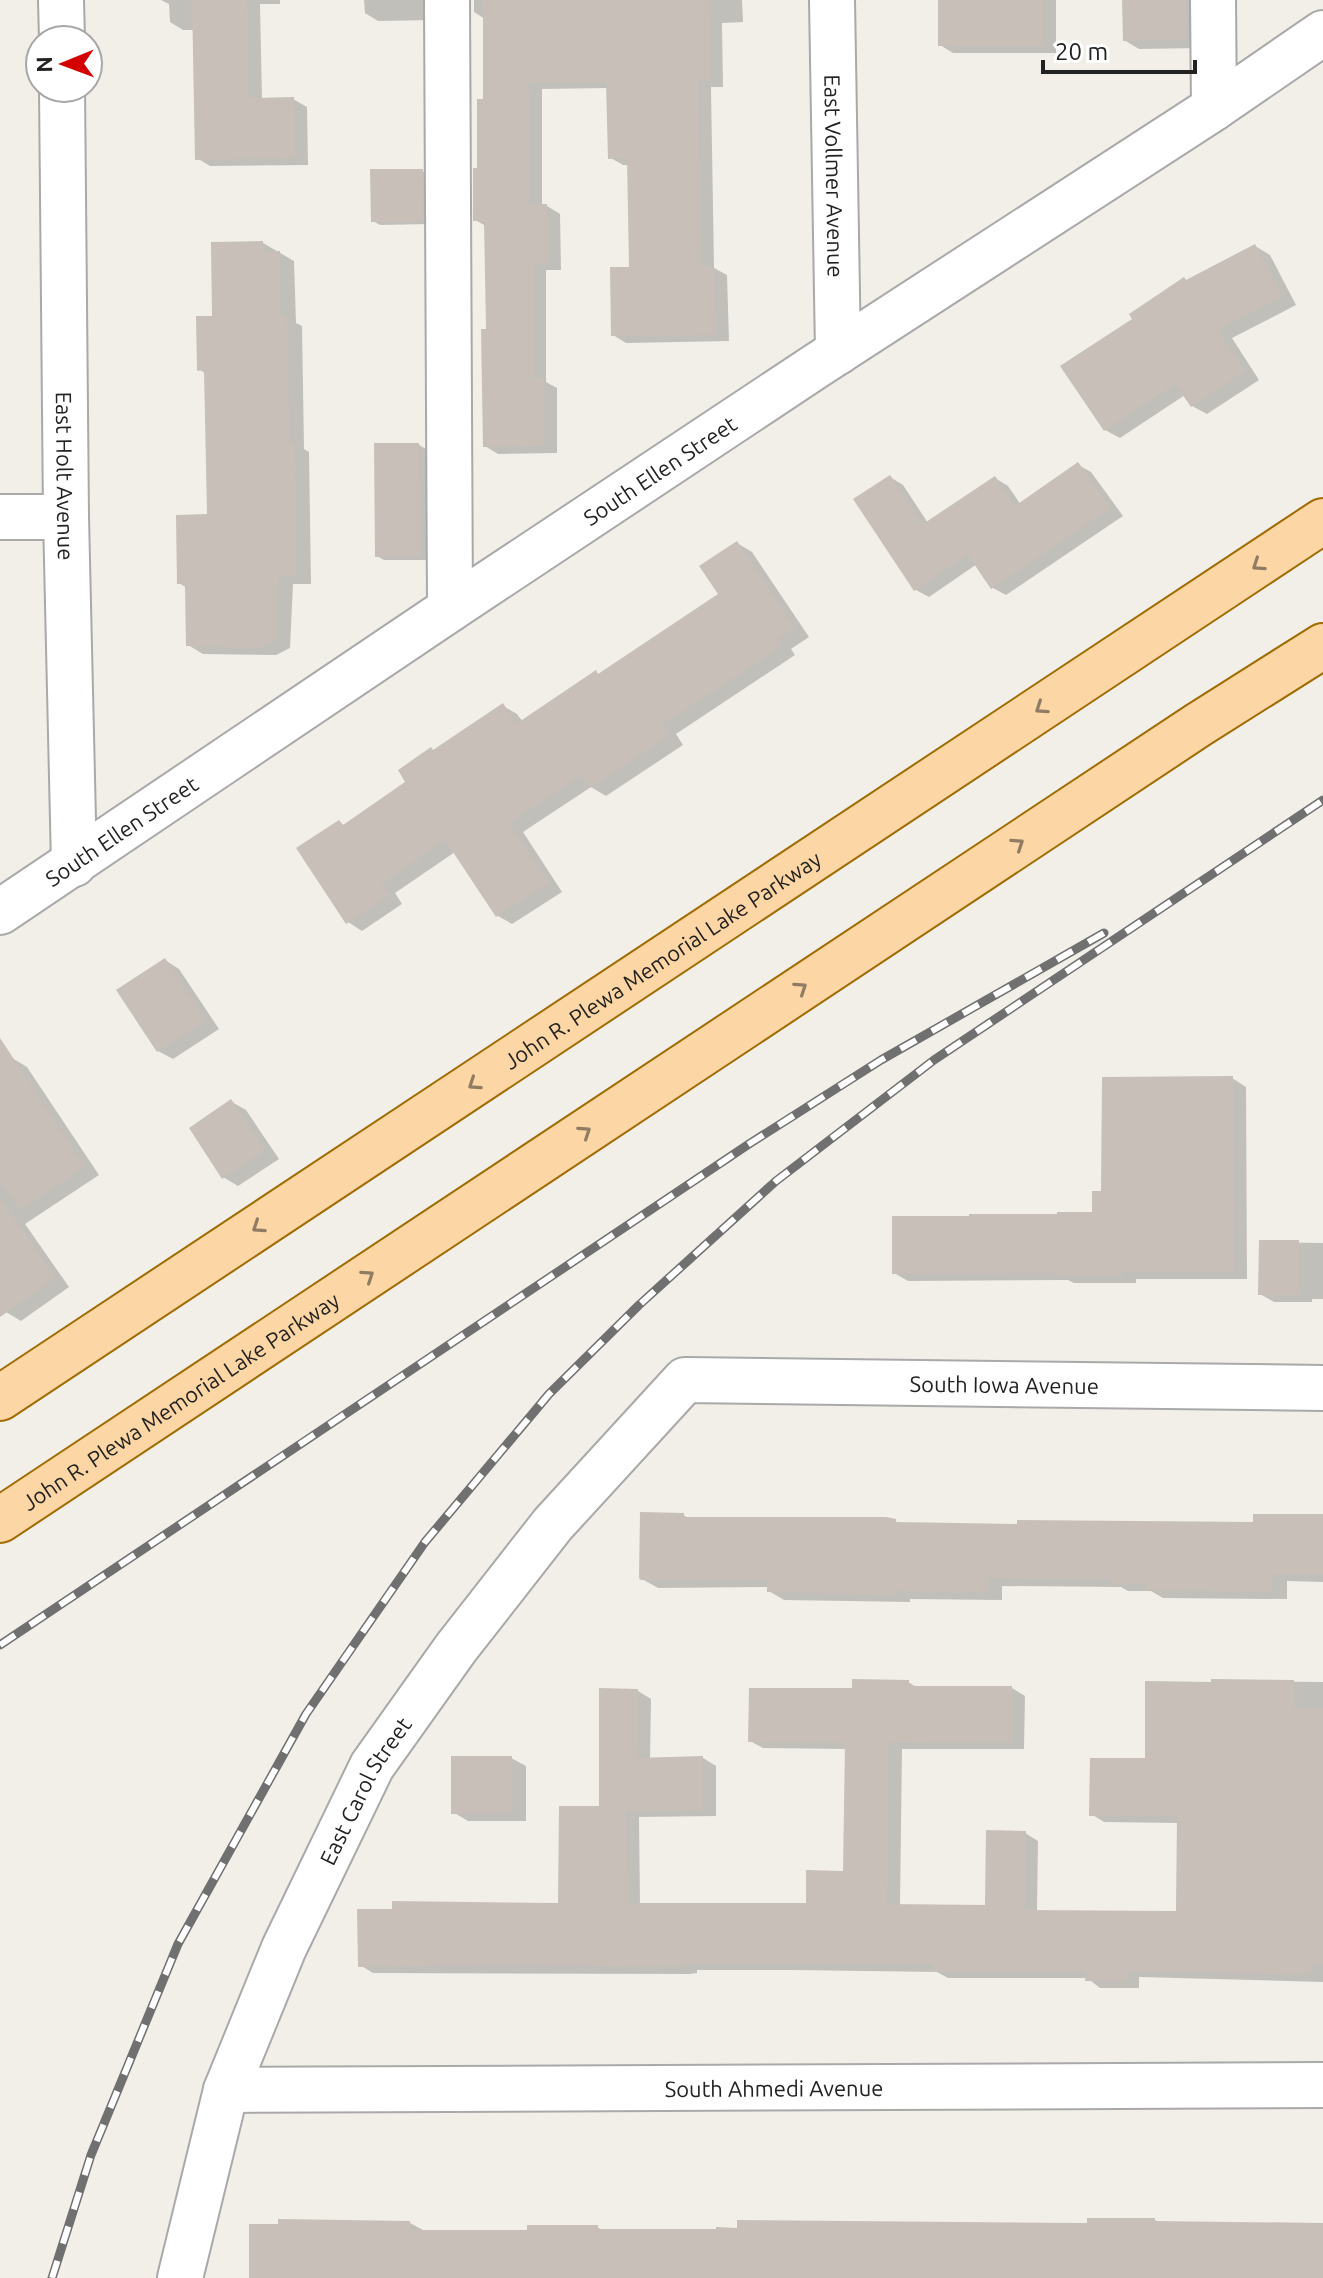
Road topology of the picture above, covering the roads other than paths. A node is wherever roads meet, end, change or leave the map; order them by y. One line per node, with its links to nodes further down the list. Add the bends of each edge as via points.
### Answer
1 (61, 0): 5 (street)
2 (447, 0): 13 (street)
3 (832, 0): 9 (street, East Vollmer Avenue)
4 (1213, 0): 8 (street)
5 (62, 24)
6 (1323, 33): 8 (street, South Ellen Street)
7 (62, 104): 11 (street, East Holt Avenue)
8 (1214, 108): 9 (street, South Ellen Street)
9 (838, 352): 13 (street, South Ellen Street)
10 (0, 517): 11 (street)
11 (66, 517): 15 (street, East Holt Avenue)
12 (1323, 521): 19 (main road, John R. Plewa Memorial Lake Parkway, one-way to 19)
13 (450, 609): 15 (street, South Ellen Street)
14 (1323, 646): 20 (main road, John R. Plewa Memorial Lake Parkway, one-way to 14)
15 (74, 864): 16 (street, South Ellen Street)
16 (0, 912)
17 (685, 1380): 18 (street, South Iowa Avenue); 22 (street, East Carol Street, via 553,1524 372,1766 284,1948)
18 (1323, 1388)
19 (0, 1398)
20 (0, 1520)
21 (1323, 2085): 22 (street, South Ahmedi Avenue)
22 (226, 2090): 23 (street, East Carol Street)
23 (180, 2278)

